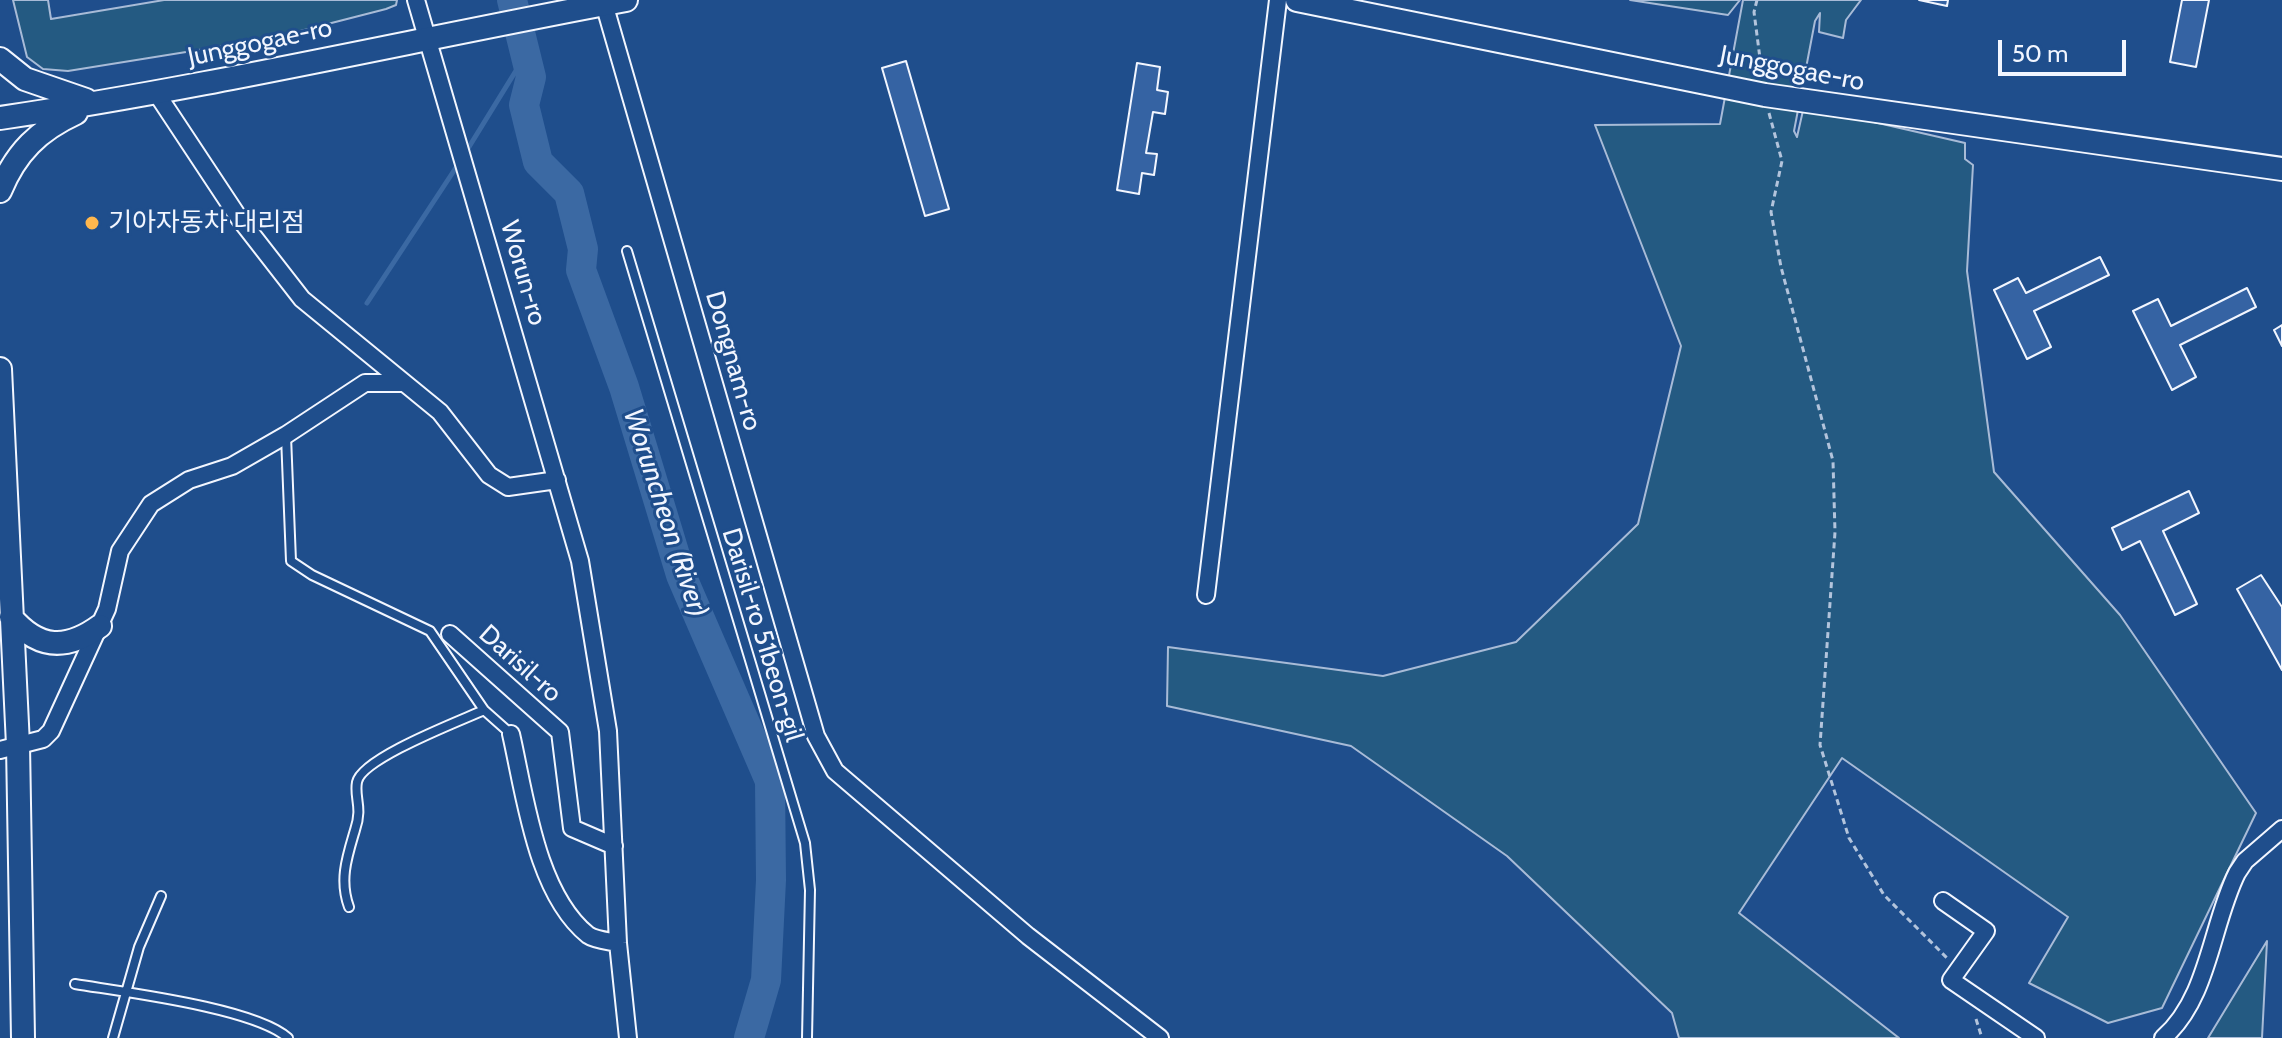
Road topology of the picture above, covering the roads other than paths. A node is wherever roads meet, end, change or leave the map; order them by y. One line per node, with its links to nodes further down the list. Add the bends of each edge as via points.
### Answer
1 (416, 0): 5 (street, Worun-ro)
2 (1278, 0): 18 (street)
3 (1297, 0): 10 (street, Junggogae-ro, via 1765,95)
4 (611, 1): 5 (street, Junggogae-ro); 38 (street, Dongnam-ro, via 816,736 835,771 1028,936)
5 (430, 40): 7 (street, Junggogae-ro, via 307,60); 16 (street, Worun-ro)
6 (0, 59): 8 (street, via 36,84)
7 (157, 94): 8 (street, Junggogae-ro); 14 (street, via 239,218 302,299)
8 (103, 102): 9 (street, Junggogae-ro); 11 (street, via 41,131 17,158)
9 (0, 118)
10 (2282, 169)
11 (0, 191)
12 (627, 251): 37 (lane, Darisil-ro 51beon-gil, via 805,843 810,890)
13 (0, 369): 19 (street)
14 (400, 383): 15 (street, via 365,383); 16 (street, via 440,412 489,475 508,487)
15 (286, 435): 20 (street, via 232,466 189,480 151,504 120,551); 22 (lane, via 291,561 430,631)
16 (557, 480): 17 (street, Worun-ro)
17 (580, 561): 26 (street, Darisil-ro, via 608,731)
18 (1206, 595)
19 (11, 617): 20 (street, via 29,634 52,643 74,642); 24 (street)
20 (100, 626): 24 (street, via 51,731 43,739)
21 (450, 634): 26 (street, Darisil-ro, via 560,732 572,828)
22 (484, 710): 23 (lane); 29 (lane, via 365,769 357,782 361,812 341,886)
23 (511, 734): 30 (street, via 539,856 559,899 590,936)
24 (9, 748): 33 (street)
25 (2282, 829): 40 (street, via 2237,873 2193,996)
26 (614, 846): 30 (street, Darisil-ro)
27 (161, 896): 32 (lane)
28 (1943, 901): 39 (street, via 1986,931 1951,980)
29 (349, 907)
30 (618, 943): 36 (street, Darisil-ro)
31 (75, 984): 32 (lane)
32 (126, 992): 34 (lane); 35 (lane, via 252,1020)
33 (23, 1038)
34 (113, 1038)
35 (288, 1038)
36 (628, 1038)
37 (807, 1038)
38 (1160, 1038)
39 (2036, 1038)
40 (2163, 1038)

